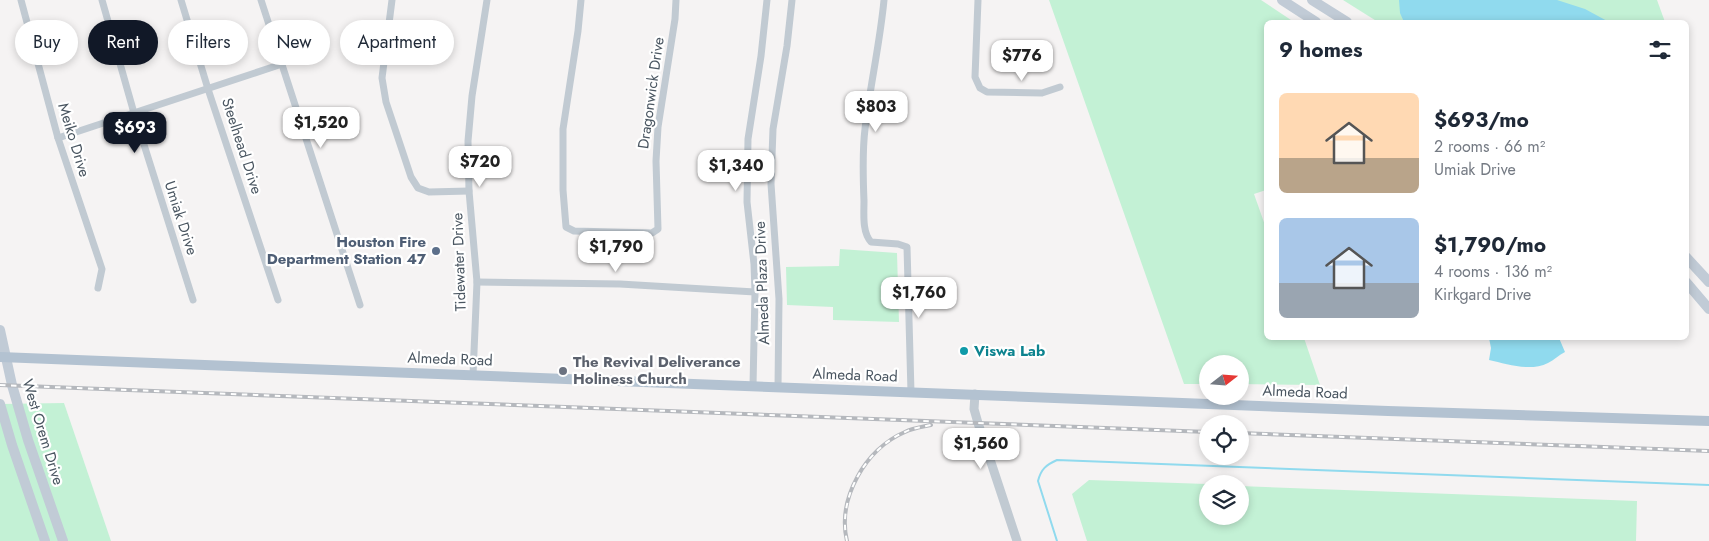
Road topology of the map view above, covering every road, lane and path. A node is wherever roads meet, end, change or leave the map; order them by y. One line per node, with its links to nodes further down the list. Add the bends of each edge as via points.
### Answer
1 (21, 0): 23 (street, Meiko Drive)
2 (102, 0): 22 (street, Umiak Drive)
3 (181, 0): 21 (street, Steelhead Drive)
4 (261, 0): 15 (street)
5 (392, 0): 24 (street, via 382,78 386,102 411,177 418,188 429,192)
6 (487, 0): 24 (street, Tidewater Drive, via 472,96 468,141)
7 (581, 0): 8 (street, Dragonwick Drive, via 563,129 566,227 574,232 638,233 652,233 658,229 658,128)
8 (676, 0)
9 (767, 0): 30 (street, Almeda Plaza Drive, via 748,139 747,202)
10 (792, 0): 39 (street, Almeda Plaza Drive, via 773,129 771,184 779,299)
11 (884, 0): 40 (street, via 865,130 864,211 867,238 871,242 907,247)
12 (978, 0): 20 (street, via 975,77 980,88 987,92 1042,93)
13 (1282, 0): 16 (main road)
14 (1312, 0): 17 (main road)
15 (268, 20)
16 (1313, 20)
17 (1342, 20)
18 (279, 65): 21 (street)
19 (282, 65): 33 (street)
20 (1060, 88)
21 (208, 89): 22 (street); 32 (street, Steelhead Drive)
22 (134, 113): 23 (street); 31 (street, Umiak Drive)
23 (58, 138): 29 (street, Meiko Drive, via 102,269)
24 (469, 191): 26 (street, Tidewater Drive)
25 (1689, 260): 27 (main road)
26 (477, 282): 30 (street, via 620,284); 37 (street, Tidewater Drive)
27 (1709, 282)
28 (1689, 286): 34 (main road)
29 (98, 288)
30 (755, 292): 38 (street, Almeda Plaza Drive)
31 (193, 300)
32 (278, 300)
33 (360, 305)
34 (1709, 309)
35 (0, 330): 36 (main road, West Orem Drive)
36 (3, 357): 37 (main road, Almeda Road); 44 (main road, West Orem Drive)
37 (473, 375): 38 (main road, Almeda Road)
38 (753, 386): 39 (main road, Almeda Road)
39 (778, 387): 40 (main road, Almeda Road)
40 (911, 392): 41 (main road, Almeda Road)
41 (975, 394): 43 (main road, Almeda Road); 48 (street, via 974,409)
42 (0, 404): 45 (main road)
43 (1709, 422)
44 (50, 503): 45 (street); 47 (main road, West Orem Drive)
45 (33, 508): 46 (main road)
46 (45, 541)
47 (64, 541)
48 (1016, 541)

